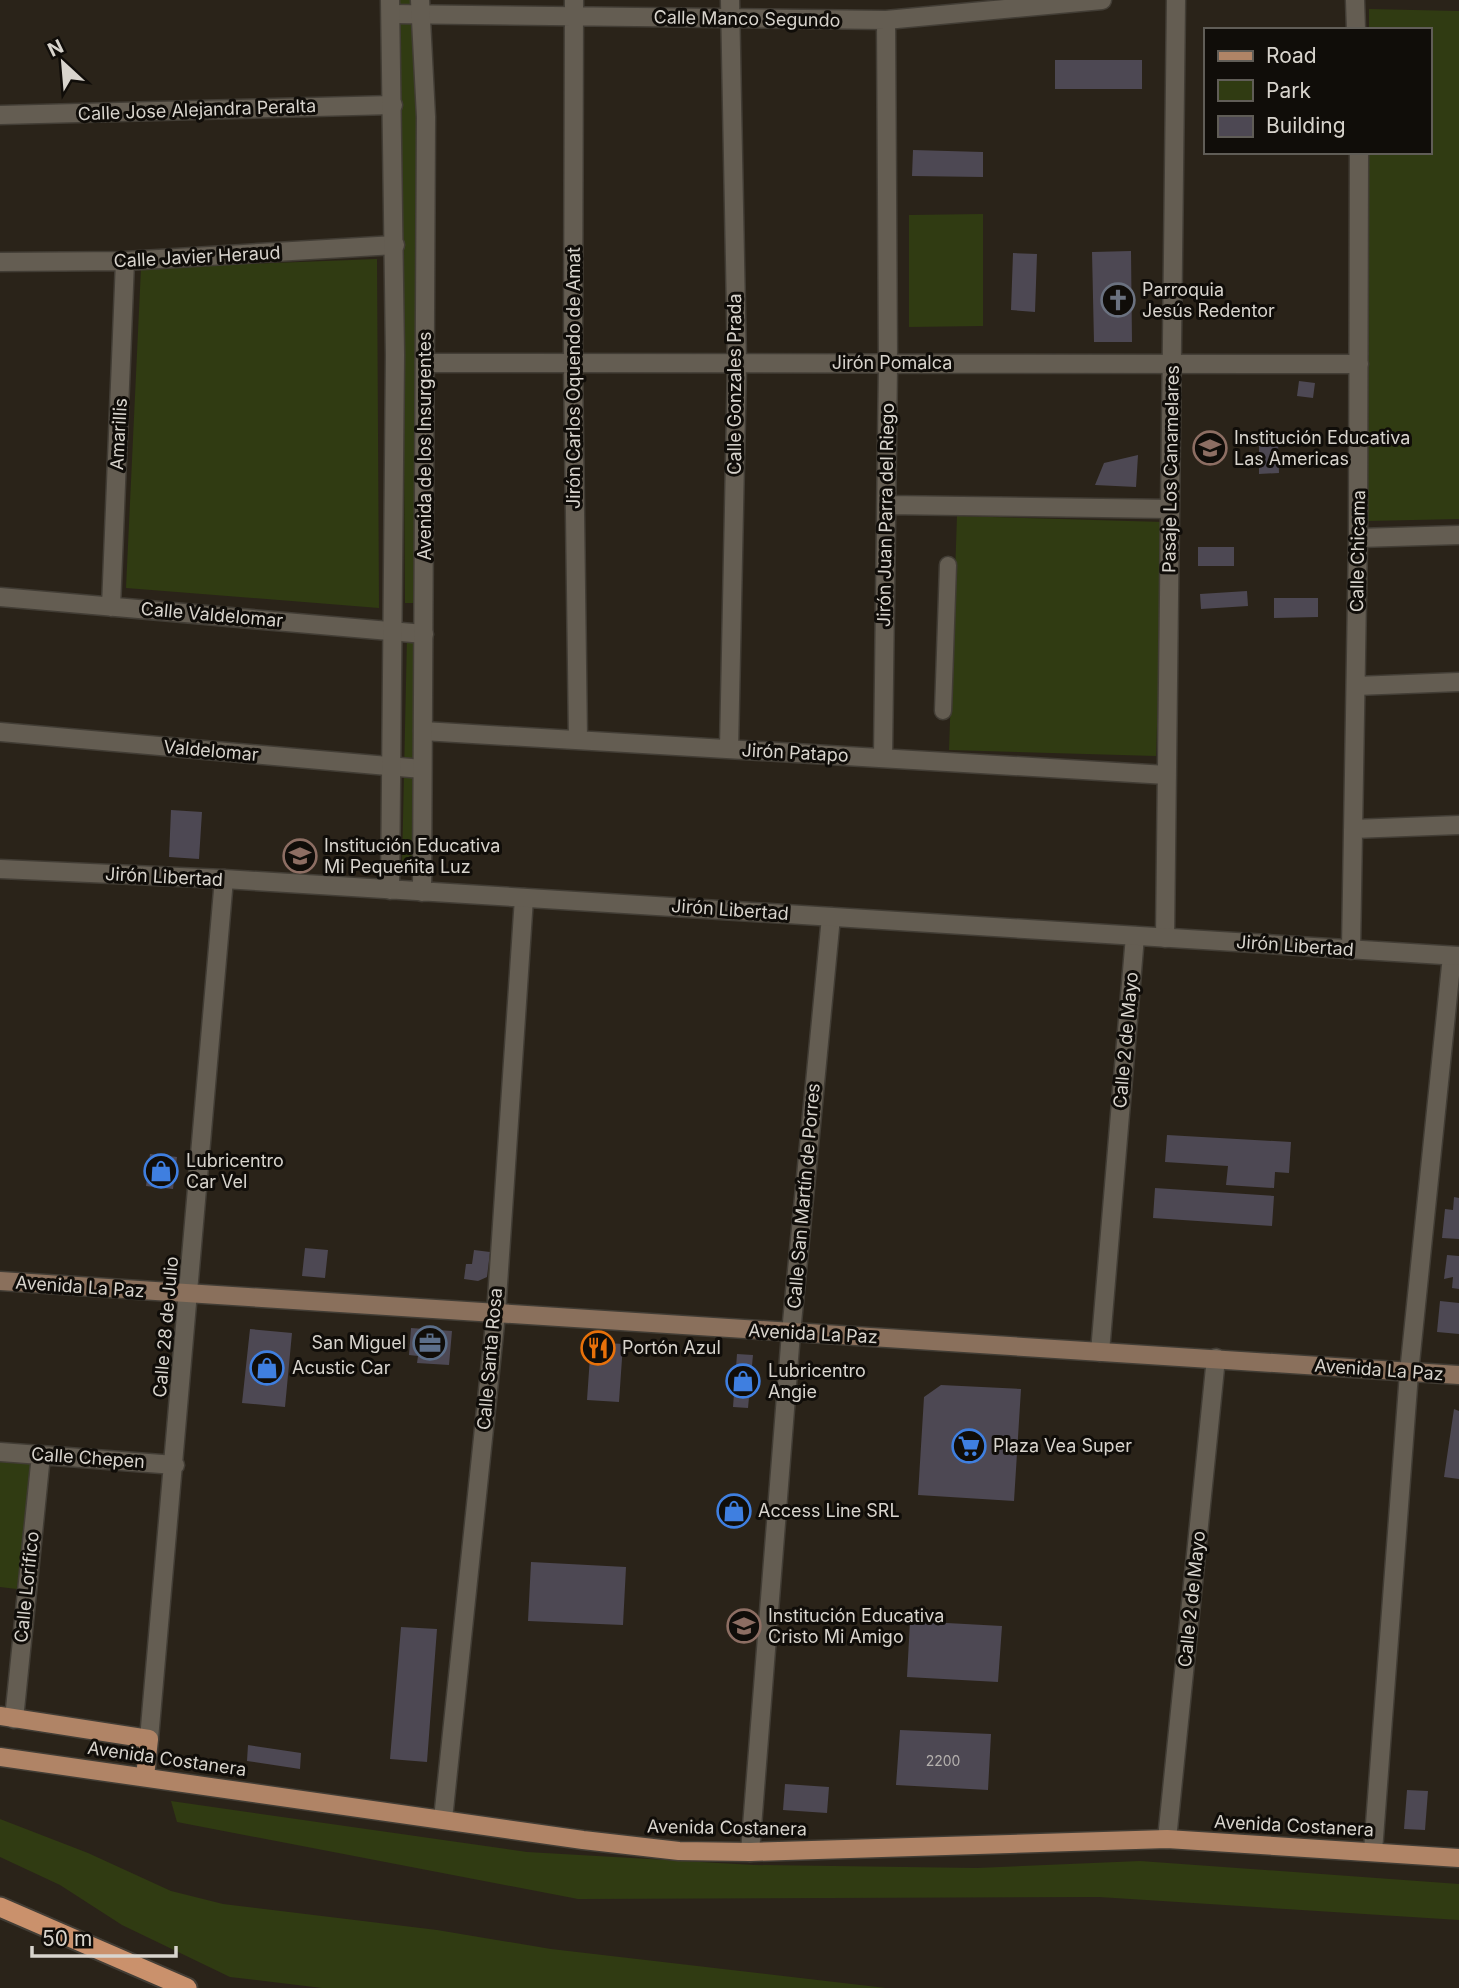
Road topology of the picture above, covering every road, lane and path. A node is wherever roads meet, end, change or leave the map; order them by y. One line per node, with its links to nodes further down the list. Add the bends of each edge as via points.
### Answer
1 (730, 0): 8 (street, Calle Gonzales Prada)
2 (1101, 0): 9 (street, Calle Manco Segundo)
3 (1176, 0): 17 (street, Pasaje Los Canamelares)
4 (1355, 0): 10 (street)
5 (390, 7): 6 (street, Calle Manco Segundo); 11 (street, Avenida de los Insurgentes)
6 (421, 7): 7 (street, Calle Manco Segundo); 18 (street, Avenida de los Insurgentes, via 426,117)
7 (575, 8): 8 (street, Calle Manco Segundo); 19 (street, Jirón Carlos Oquendo de Amat)
8 (730, 19): 9 (street, Calle Manco Segundo); 20 (street, Calle Gonzales Prada)
9 (887, 20): 21 (street, Jirón Juan Parra del Riego)
10 (1356, 28)
11 (393, 105): 12 (street, Calle Jose Alejandra Peralta); 14 (street, Avenida de los Insurgentes)
12 (0, 115)
13 (1359, 154): 22 (street, Calle Chicama)
14 (394, 245): 15 (street, Calle Javier Heraud); 30 (street, Avenida de los Insurgentes)
15 (125, 261): 16 (street, Calle Javier Heraud); 29 (street, Amarillis)
16 (0, 262)
17 (1172, 362): 21 (street, Jirón Pomalca); 22 (street, Jirón Pomalca); 24 (street, Pasaje Los Canamelares)
18 (425, 363): 19 (street, Jirón Pomalca); 31 (street, Avenida de los Insurgentes)
19 (573, 363): 20 (street, Jirón Pomalca); 37 (street, Jirón Carlos Oquendo de Amat)
20 (737, 364): 21 (street, Jirón Pomalca); 38 (street, Calle Gonzales Prada)
21 (888, 364): 23 (street, Jirón Juan Parra del Riego)
22 (1359, 364): 26 (street, Calle Chicama)
23 (887, 505): 24 (street); 39 (street, Jirón Juan Parra del Riego)
24 (1170, 509): 42 (street, Pasaje Los Canamelares)
25 (1459, 534): 26 (street)
26 (1359, 537): 33 (street, Calle Chicama)
27 (948, 565): 34 (street)
28 (0, 597): 29 (street, Calle Valdelomar)
29 (111, 607): 30 (street, Calle Valdelomar)
30 (393, 631): 31 (street, Calle Valdelomar); 40 (street, Avenida de los Insurgentes)
31 (424, 634): 35 (street, Avenida de los Insurgentes)
32 (1459, 682): 33 (street)
33 (1356, 686): 44 (street, Calle Chicama)
34 (943, 710)
35 (423, 731): 37 (street, Jirón Patapo); 41 (street, Avenida de los Insurgentes)
36 (0, 732): 40 (street, Valdelomar)
37 (578, 740): 38 (street, Jirón Patapo)
38 (729, 749): 39 (street, Jirón Patapo)
39 (883, 758): 42 (street, Jirón Patapo)
40 (391, 766): 41 (street, Valdelomar); 47 (street, Avenida de los Insurgentes)
41 (422, 769): 48 (street, Avenida de los Insurgentes)
42 (1167, 775): 52 (street, Pasaje Los Canamelares)
43 (1459, 825): 44 (street)
44 (1353, 829): 53 (street, Calle Chicama)
45 (0, 869): 46 (street, Jirón Libertad)
46 (224, 879): 47 (street, Jirón Libertad); 56 (street, Calle 28 de Julio)
47 (390, 890): 48 (street, Jirón Libertad)
48 (422, 892): 49 (street, Jirón Libertad)
49 (524, 898): 50 (street, Jirón Libertad); 57 (street, Calle Santa Rosa)
50 (831, 917): 51 (street, Jirón Libertad); 58 (street, Calle San Martín de Porres)
51 (1135, 936): 52 (street, Jirón Libertad); 59 (street, Calle 2 de Mayo)
52 (1165, 938): 53 (street, Jirón Libertad)
53 (1351, 950): 54 (street, Jirón Libertad)
54 (1455, 956): 61 (street)
55 (0, 1281): 56 (main road, Avenida La Paz)
56 (190, 1295): 57 (main road, Avenida La Paz); 65 (street, Calle 28 de Julio)
57 (496, 1314): 58 (main road, Avenida La Paz); 70 (street, Calle Santa Rosa)
58 (791, 1333): 59 (main road, Avenida La Paz); 73 (street, Calle San Martín de Porres)
59 (1100, 1352): 60 (main road, Avenida La Paz)
60 (1216, 1358): 61 (main road, Avenida La Paz); 71 (street, Calle 2 de Mayo)
61 (1409, 1373): 62 (main road, Avenida La Paz); 72 (street)
62 (1459, 1375)
63 (0, 1452): 64 (street, Calle Chepen)
64 (41, 1455): 65 (street, Calle Chepen); 66 (street, Calle Lorifico)
65 (175, 1465): 67 (street, Calle 28 de Julio)
66 (7, 1718): 67 (main road, Avenida Costanera)
67 (149, 1739): 69 (main road, Calle 28 de Julio)
68 (0, 1757): 69 (main road, Avenida Costanera)
69 (145, 1777): 70 (main road, Avenida Costanera)
70 (443, 1819): 73 (main road, Avenida Costanera, via 652,1848)
71 (1167, 1839): 72 (main road, Avenida Costanera); 73 (main road, Avenida Costanera)
72 (1373, 1851): 74 (main road, Avenida Costanera)
73 (750, 1852)
74 (1459, 1858)
75 (0, 1907): 76 (highway)
76 (187, 1988)

